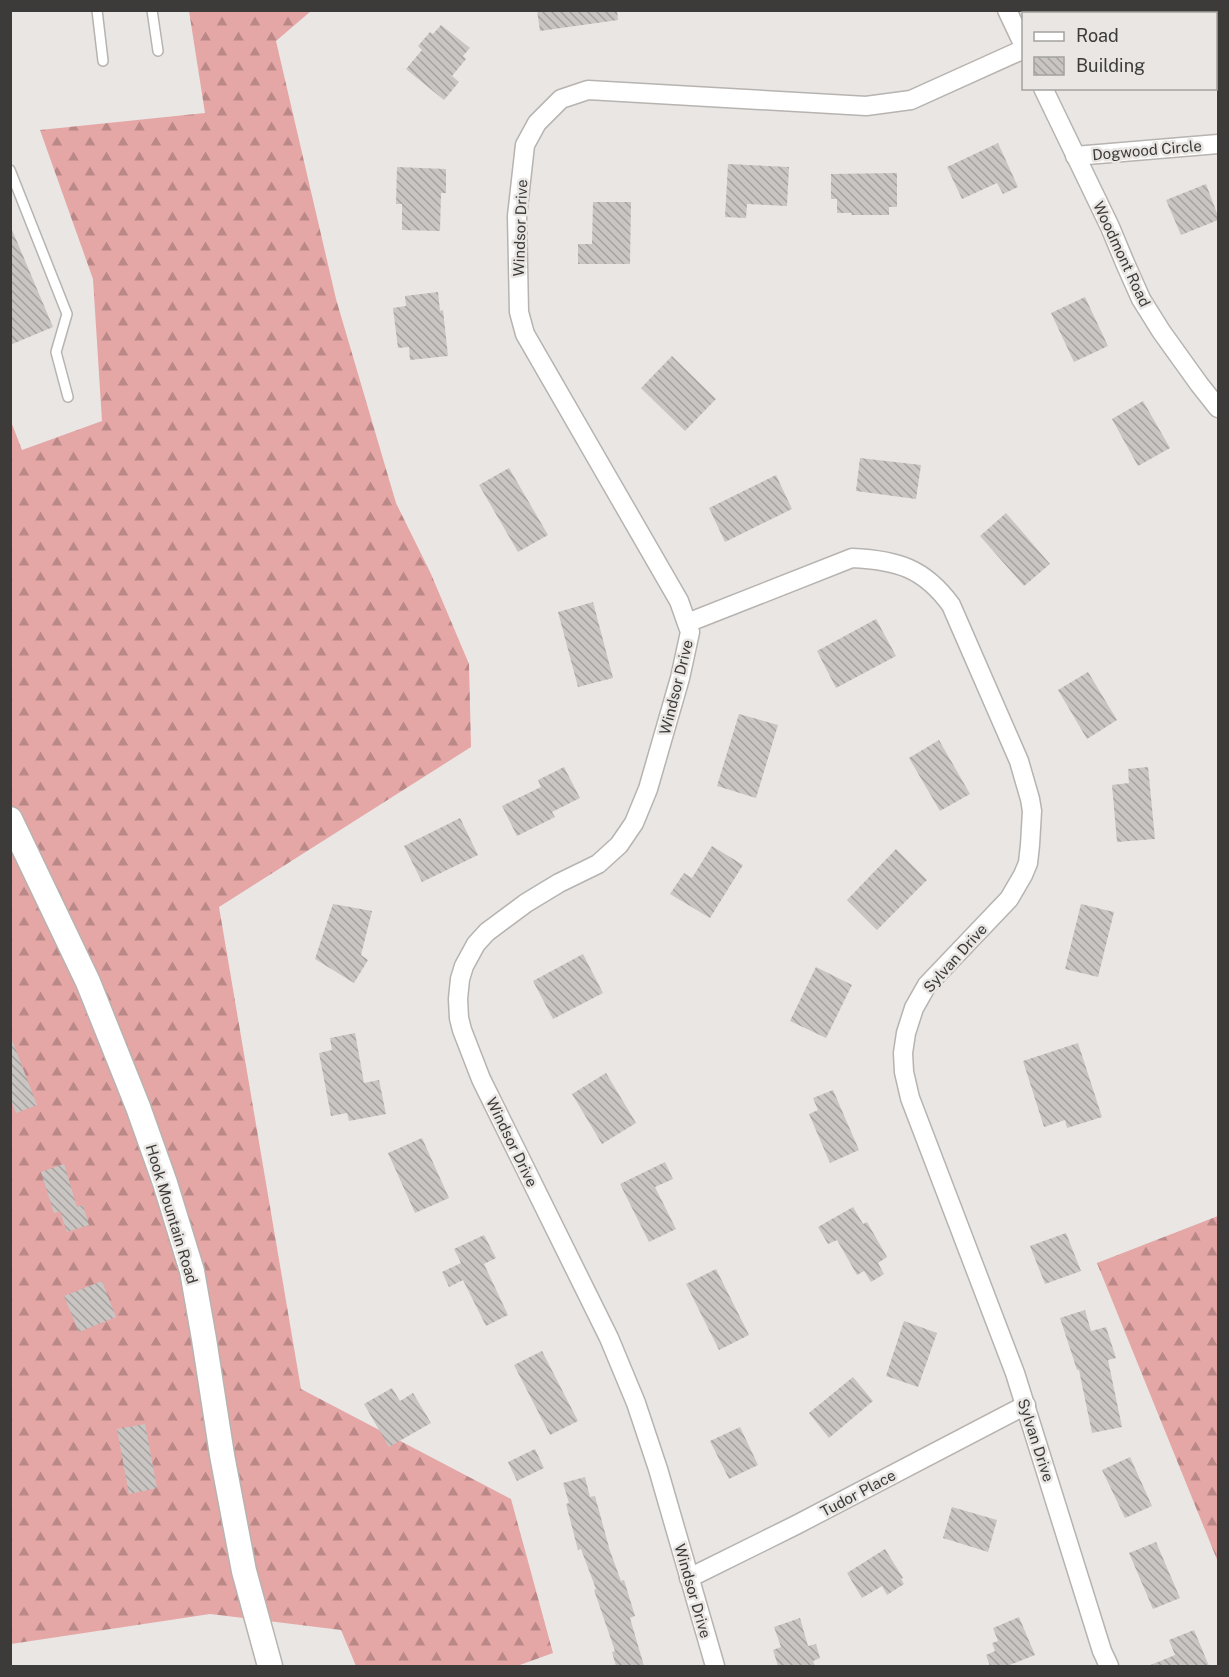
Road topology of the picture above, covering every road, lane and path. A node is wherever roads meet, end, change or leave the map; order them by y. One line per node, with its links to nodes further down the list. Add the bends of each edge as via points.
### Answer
1 (97, 10): 7 (lane)
2 (152, 10): 6 (lane)
3 (1007, 10): 4 (street)
4 (1022, 46)
5 (1022, 48): 14 (street, Windsor Drive, via 911,100 866,106 588,90 561,99 537,123 525,145 518,216 519,312 525,334 679,601)
6 (158, 51)
7 (103, 61)
8 (1045, 90): 10 (street, Woodmont Road)
9 (1218, 144): 10 (street, Dogwood Circle)
10 (1075, 156): 13 (street, Woodmont Road, via 1141,299)
11 (10, 170): 12 (lane, via 67,314 56,352)
12 (68, 397)
13 (1218, 408)
14 (687, 623): 16 (street, Sylvan Drive, via 852,558 902,565 934,585 951,605 1019,761 1032,811 1023,875 1010,899 927,985 914,1008 903,1053 910,1098); 17 (street, Windsor Drive, via 690,632 680,678 648,789 634,823 620,845 598,864 526,903 487,932 464,966 458,999 462,1030 481,1079 609,1338 636,1403)
15 (10, 819): 18 (street, Hook Mountain Road, via 88,982 172,1205 192,1271 244,1570)
16 (1026, 1405): 17 (street, Tudor Place); 20 (street, Sylvan Drive)
17 (689, 1578): 19 (street, Windsor Drive)
18 (270, 1666)
19 (715, 1666)
20 (1109, 1666)

